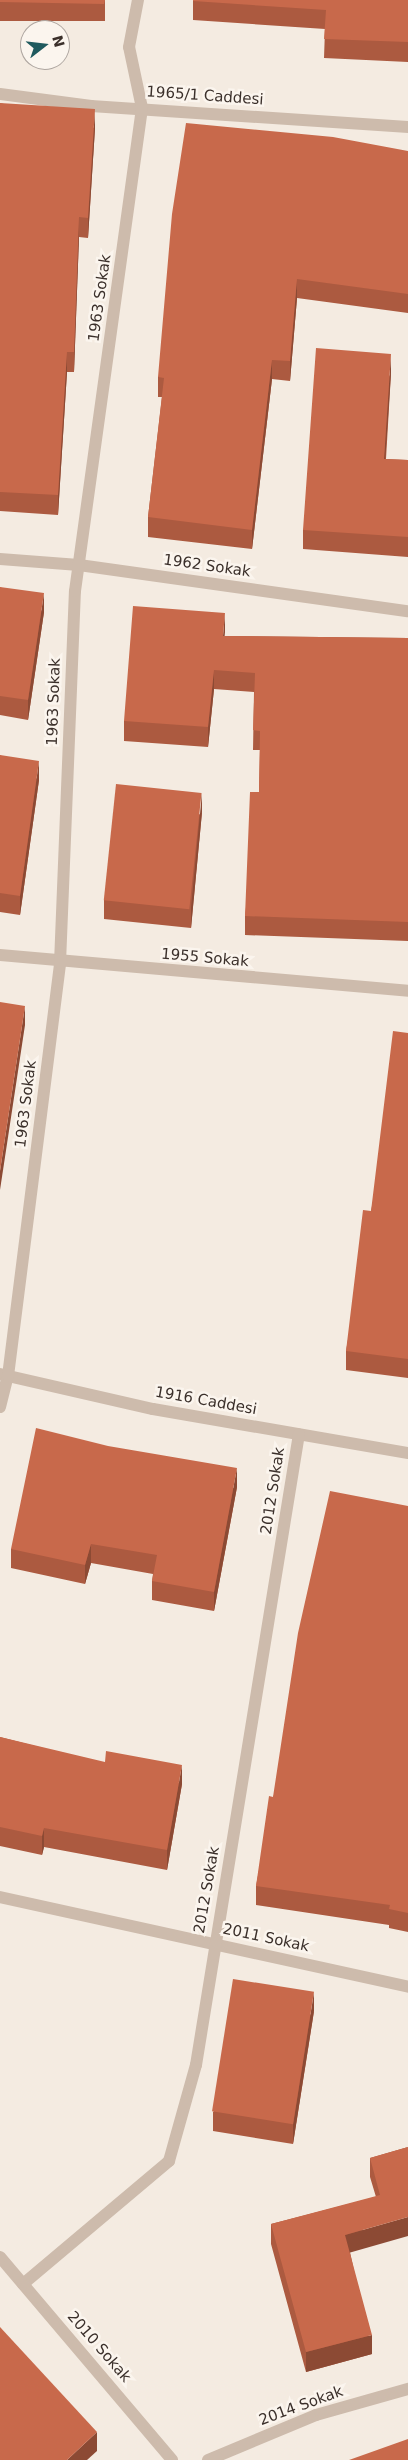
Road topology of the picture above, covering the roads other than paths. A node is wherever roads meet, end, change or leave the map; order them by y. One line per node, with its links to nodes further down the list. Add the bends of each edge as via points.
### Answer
1 (138, 0): 3 (street, 1963 Sokak, via 129,47)
2 (0, 94): 3 (street, 1965/1 Caddesi, via 91,106)
3 (142, 108): 4 (street, 1965/1 Caddesi); 6 (street, 1963 Sokak)
4 (408, 127)
5 (0, 559): 6 (street, 1962 Sokak)
6 (79, 565): 7 (street, 1962 Sokak); 9 (street, 1963 Sokak, via 74,601)
7 (408, 611)
8 (0, 955): 9 (street, 1955 Sokak)
9 (60, 963): 10 (street, 1955 Sokak); 11 (street, 1963 Sokak)
10 (408, 992)
11 (4, 1375): 12 (street, 1963 Sokak); 13 (street, 1916 Caddesi, via 153,1408)
12 (0, 1407)
13 (299, 1434): 14 (street, 1916 Caddesi); 16 (street, 2012 Sokak)
14 (408, 1453)
15 (0, 1897): 16 (street, 2011 Sokak)
16 (214, 1944): 17 (street, 2011 Sokak); 19 (street, 2012 Sokak, via 196,2065 169,2161)
17 (408, 1987)
18 (0, 2257): 19 (street, 2010 Sokak)
19 (23, 2284): 21 (street, 2010 Sokak)
20 (408, 2389): 22 (street, 2014 Sokak, via 316,2415)
21 (172, 2460)
22 (208, 2460)

